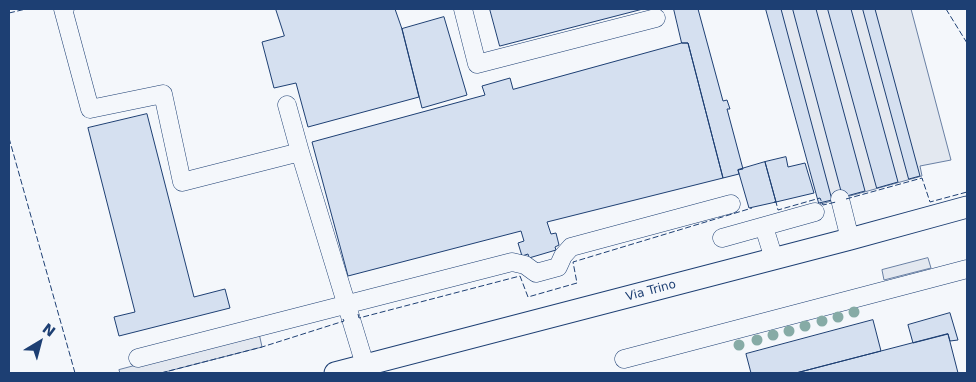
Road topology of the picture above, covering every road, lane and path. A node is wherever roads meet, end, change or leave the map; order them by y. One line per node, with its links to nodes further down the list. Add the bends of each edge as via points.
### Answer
1 (65, 9): 5 (street, via 62,9 90,109 163,94 182,182)
2 (462, 9): 3 (street, via 477,64)
3 (656, 18)
4 (287, 105): 5 (street)
5 (300, 152): 15 (street)
6 (840, 199): 12 (street)
7 (731, 204): 15 (street, via 571,247 558,267 536,273 525,265 512,262)
8 (967, 207): 12 (main road, Via Trino)
9 (815, 212): 10 (street)
10 (764, 227): 11 (street); 13 (street)
11 (722, 238)
12 (850, 239): 13 (main road, Via Trino)
13 (774, 259): 18 (main road, Via Trino)
14 (967, 269): 17 (street)
15 (346, 304): 16 (street); 18 (street)
16 (138, 358)
17 (624, 359)
18 (365, 366): 19 (main road, Via Trino)
19 (335, 373)

